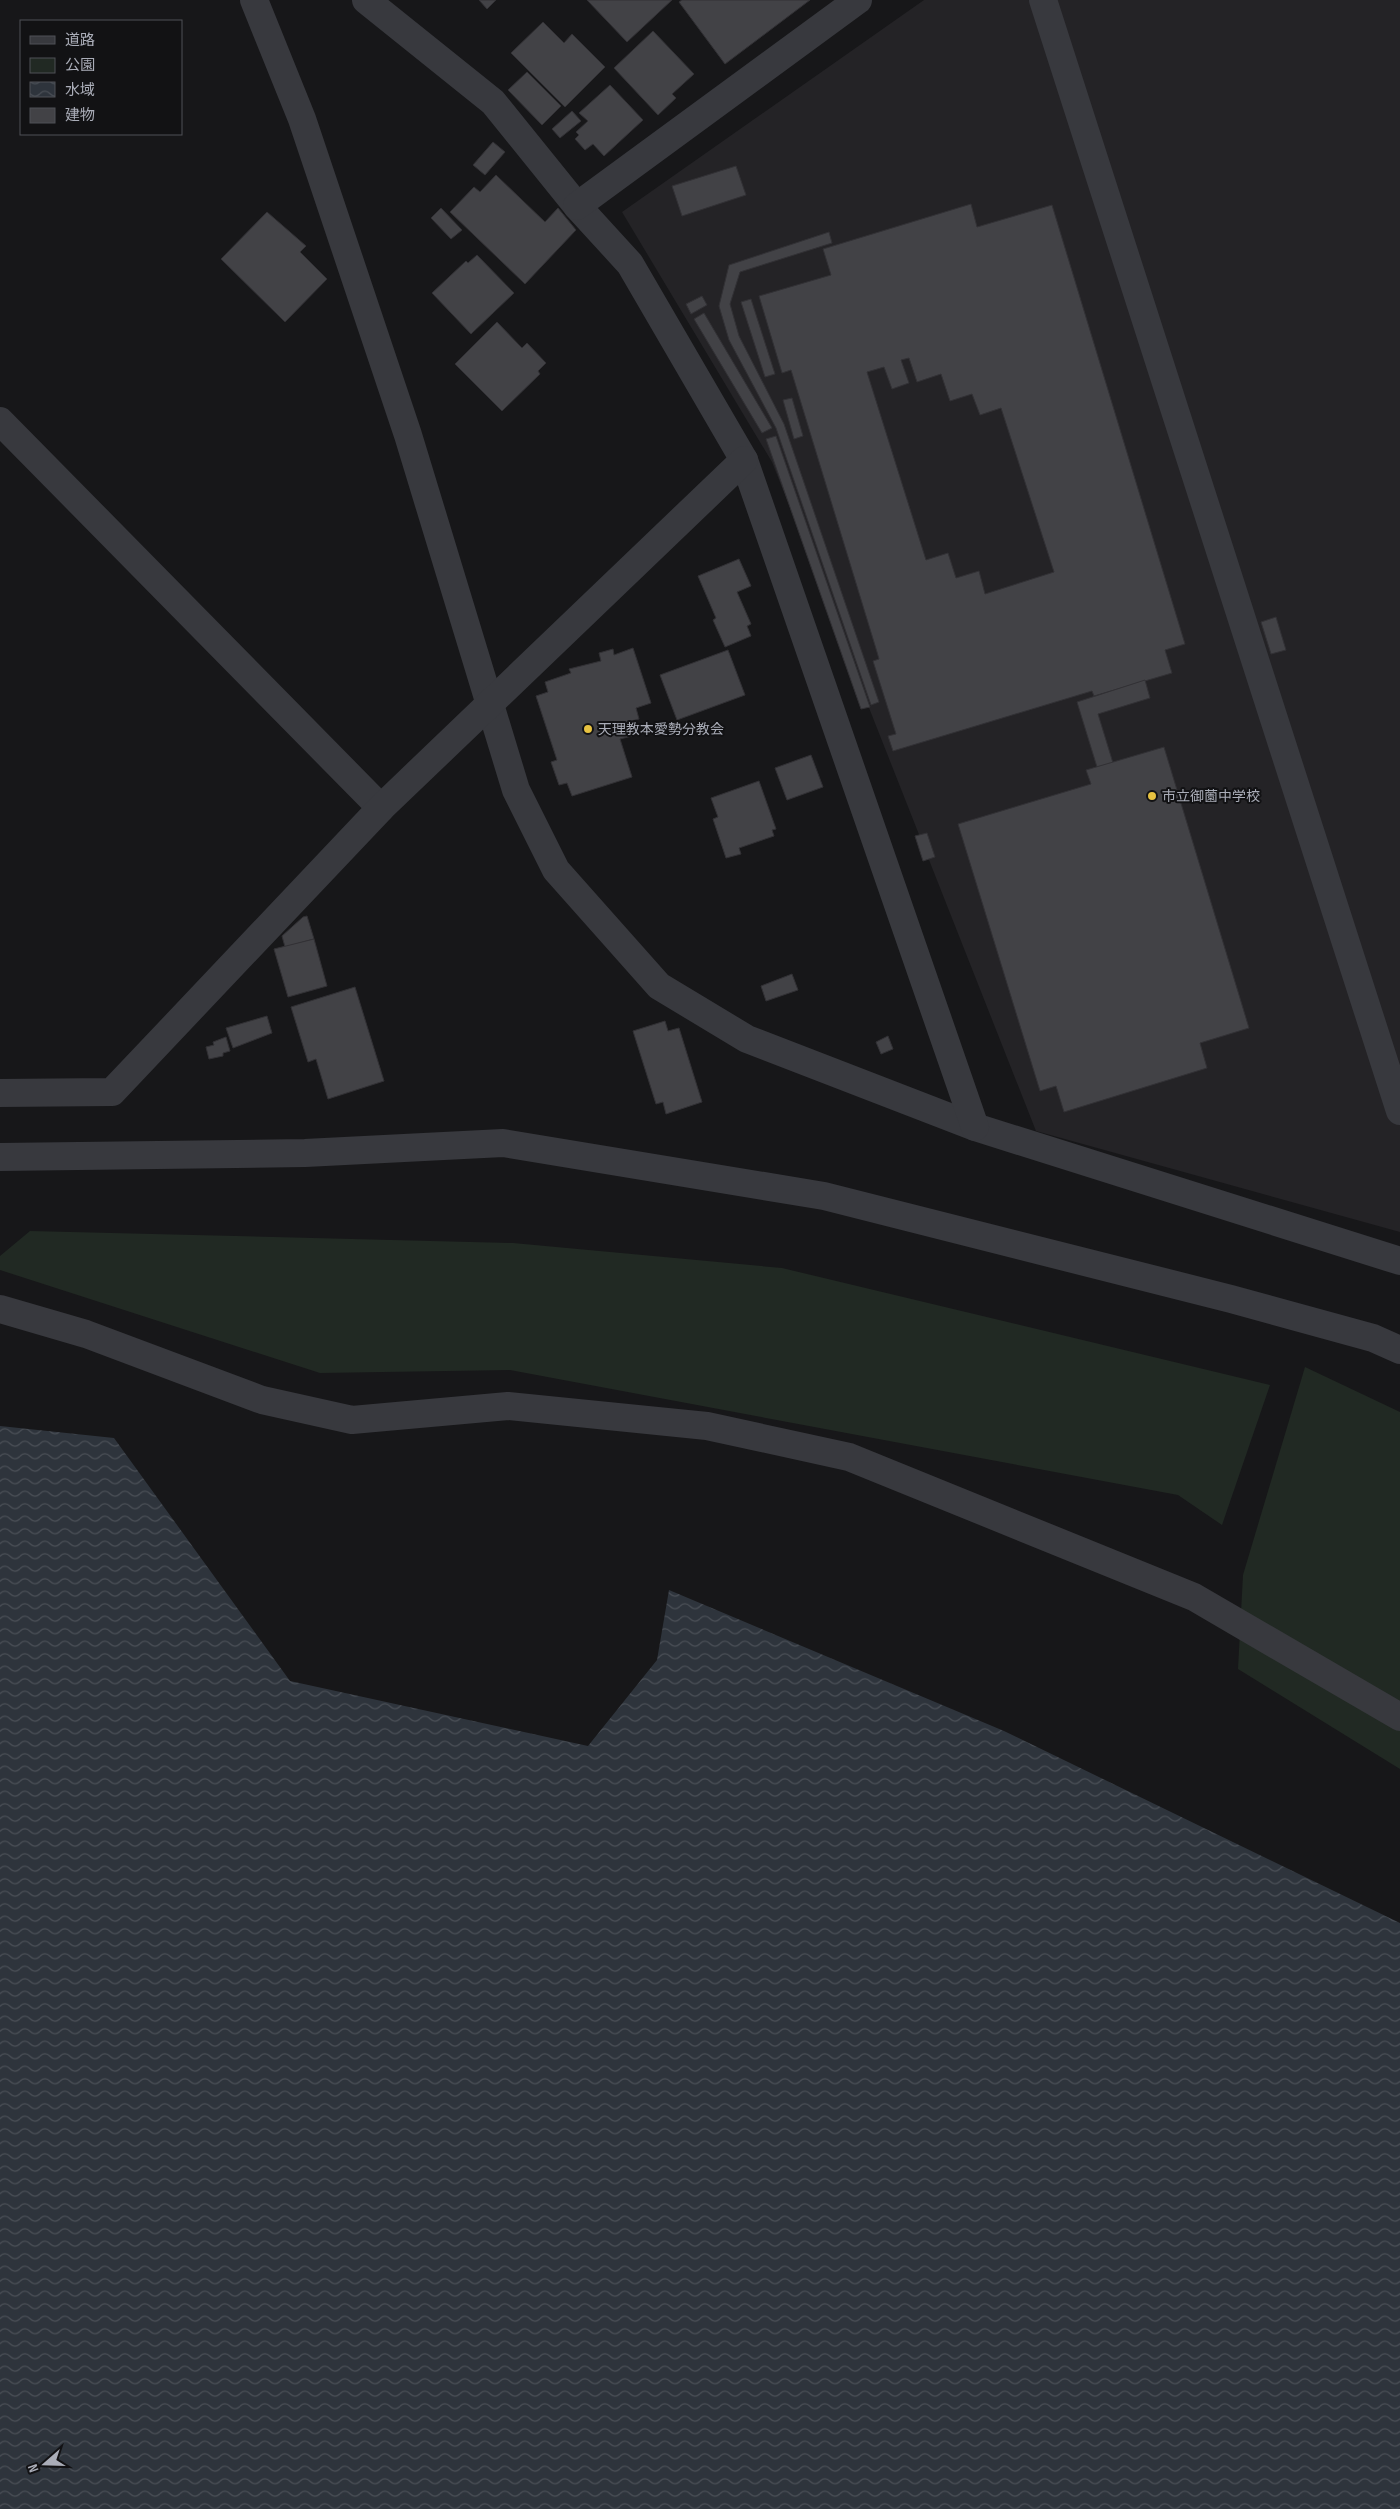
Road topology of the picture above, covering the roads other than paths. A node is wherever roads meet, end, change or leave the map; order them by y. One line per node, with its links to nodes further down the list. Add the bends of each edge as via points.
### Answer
1 (254, 0): 8 (street, via 305,128 408,435)
2 (366, 0): 5 (street, via 493,102)
3 (858, 0): 5 (street)
4 (1043, 0): 11 (street)
5 (577, 206): 7 (street, via 630,264)
6 (0, 421): 9 (street)
7 (744, 460): 8 (street); 12 (street)
8 (491, 704): 9 (street); 12 (street, via 516,790 556,870 659,986 747,1039)
9 (381, 808): 10 (street, via 112,1092)
10 (0, 1093)
11 (1400, 1111)
12 (975, 1127): 14 (street)
13 (0, 1157): 16 (street, via 305,1153 503,1143 824,1196 1231,1299 1373,1338)
14 (1400, 1261)
15 (0, 1309): 17 (street, via 86,1334 262,1400 352,1420 508,1406 707,1426 849,1457 1194,1597)
16 (1400, 1350)
17 (1400, 1717)

